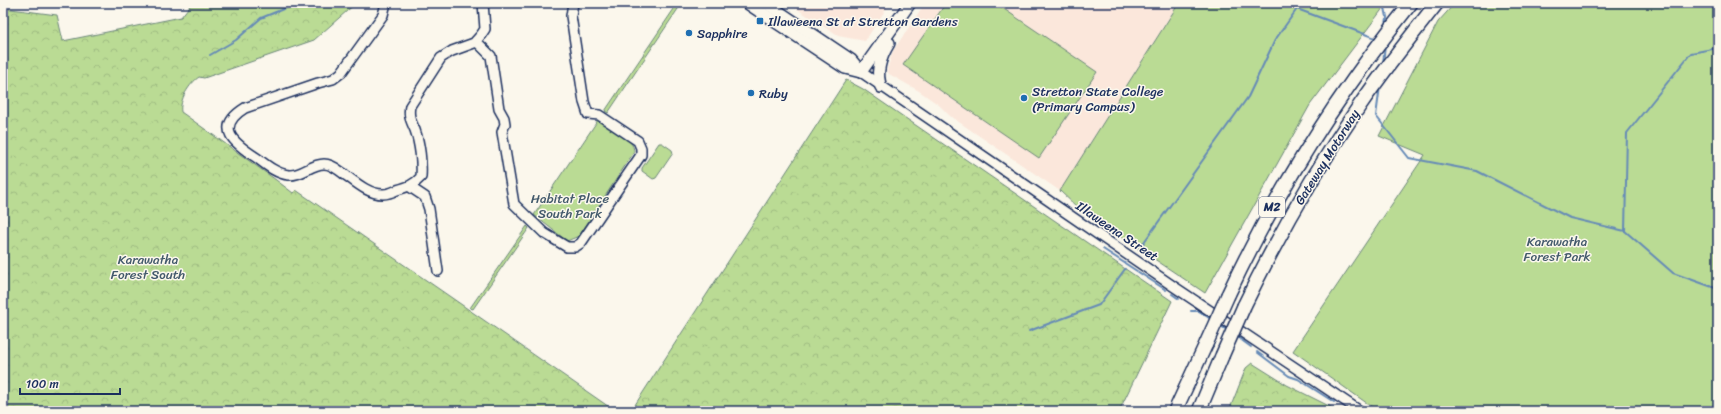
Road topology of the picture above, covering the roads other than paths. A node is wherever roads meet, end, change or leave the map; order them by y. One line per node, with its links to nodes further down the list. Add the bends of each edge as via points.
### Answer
1 (386, 3): 13 (street, via 383,15 341,74 333,79 245,108 235,114 229,133 237,144 275,170 288,175 298,175 324,164 335,168 372,193 384,194)
2 (483, 3): 10 (street, via 485,29)
3 (573, 3): 10 (street, via 571,16 588,114 599,115 638,141 641,148 641,155 581,243 575,247 567,248 544,233 514,204 502,132 506,124 499,109 491,56)
4 (746, 3): 11 (main road, Illaweena Street, via 845,68)
5 (766, 3): 11 (main road, Illaweena Street, via 851,60)
6 (910, 3): 9 (main road)
7 (1411, 3): 15 (highway, Gateway Motorway / M2, bridge, via 1324,122 1278,197 1228,295)
8 (1437, 3): 16 (highway, Gateway Motorway / M2, bridge, via 1378,80 1291,215 1244,306)
9 (902, 15): 11 (main road); 12 (main road, via 881,57 878,75)
10 (476, 41): 13 (street, via 441,58 410,106 408,115 415,131 422,166 421,177)
11 (861, 72): 12 (street, Illaweena Street)
12 (881, 87): 17 (street, Illaweena Street)
13 (410, 187): 14 (street, via 425,197 429,209)
14 (438, 271)
15 (1175, 411)
16 (1198, 411)
17 (1360, 411)

